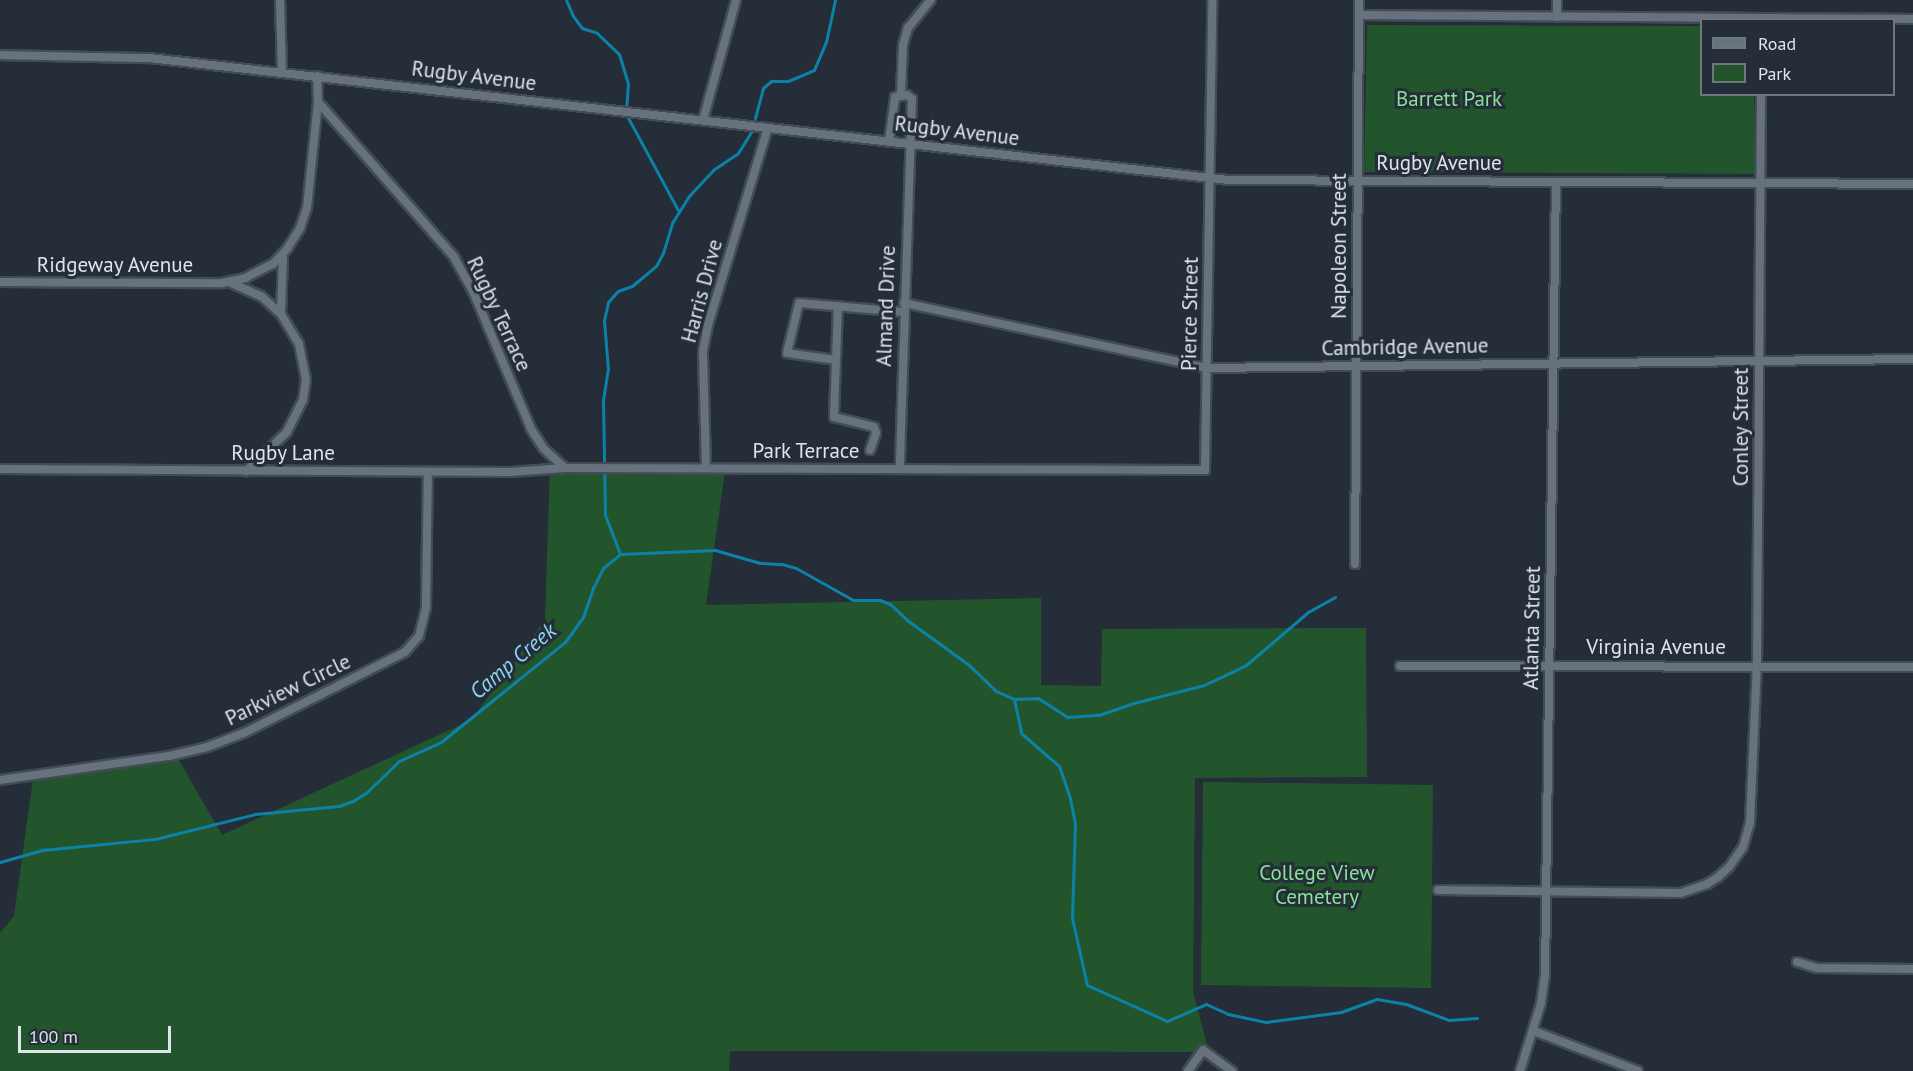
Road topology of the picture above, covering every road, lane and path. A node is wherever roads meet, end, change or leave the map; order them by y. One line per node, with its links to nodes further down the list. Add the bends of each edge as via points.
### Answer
1 (280, 0): 13 (street)
2 (736, 0): 18 (street)
3 (931, 0): 15 (street, via 908,28 903,45)
4 (1212, 0): 22 (street, Pierce Street)
5 (1359, 0): 7 (street, Napoleon Street)
6 (1557, 0): 8 (street)
7 (1359, 15): 8 (street); 23 (street, Napoleon Street)
8 (1557, 16): 9 (street)
9 (1700, 18)
10 (1895, 19): 11 (street)
11 (1913, 19)
12 (0, 55): 13 (street, Rugby Avenue, via 149,58)
13 (282, 72): 14 (street, Rugby Avenue)
14 (316, 76): 17 (street); 18 (street, Rugby Avenue)
15 (901, 94): 20 (street, via 895,97); 21 (street, Almand Drive, via 912,99)
16 (1761, 96): 25 (street, Conley Street)
17 (318, 102): 27 (street, via 307,208); 40 (street, Rugby Terrace, via 454,257 472,289 531,429 544,449)
18 (703, 120): 19 (street, Rugby Avenue)
19 (768, 128): 20 (street, Rugby Avenue); 41 (street, Harris Drive, via 708,326 704,351)
20 (889, 141): 21 (street, Rugby Avenue)
21 (909, 144): 22 (street, Rugby Avenue); 31 (street, Almand Drive)
22 (1210, 178): 23 (street, Rugby Avenue); 38 (street, Pierce Street)
23 (1358, 180): 24 (street, Rugby Avenue); 37 (street, Napoleon Street)
24 (1556, 182): 25 (street, Rugby Avenue); 36 (street, Atlanta Street)
25 (1760, 183): 26 (street, Rugby Avenue); 35 (street, Conley Street)
26 (1913, 184)
27 (282, 257): 29 (street, via 260,271); 32 (street)
28 (0, 282): 29 (street, Ridgeway Avenue)
29 (229, 282): 32 (street, via 261,296)
30 (838, 306): 31 (street, Cambridge Avenue); 34 (street); 34 (street, Cambridge Avenue, via 799,303 787,353)
31 (904, 307): 38 (street, Cambridge Avenue); 43 (street, Almand Drive)
32 (281, 314): 45 (street, via 304,361 303,400 287,432)
33 (1913, 359): 35 (street, Cambridge Avenue)
34 (836, 360): 39 (street, via 834,417 874,427)
35 (1759, 361): 36 (street, Cambridge Avenue); 49 (street, Conley Street)
36 (1553, 363): 37 (street, Cambridge Avenue); 48 (street, Atlanta Street)
37 (1356, 366): 38 (street, Cambridge Avenue); 47 (street, Napoleon Street)
38 (1207, 368): 44 (street, Pierce Street, via 1205,470)
39 (870, 450)
40 (565, 468): 41 (street, Park Terrace); 46 (street, Rugby Lane)
41 (706, 468): 43 (street, Park Terrace)
42 (0, 469): 45 (street, Rugby Lane)
43 (900, 469): 44 (street, Park Terrace)
44 (1048, 470)
45 (246, 471): 46 (street, Rugby Lane)
46 (429, 472): 52 (street, Parkview Circle, via 426,607 418,636 405,652 244,733 207,747)
47 (1354, 564)
48 (1549, 665): 49 (street, Virginia Avenue); 50 (street, Virginia Avenue); 54 (street, Atlanta Street)
49 (1757, 665): 51 (street, Virginia Avenue); 54 (street, Conley Street, via 1750,823 1743,847 1729,867 1707,884 1681,893)
50 (1400, 666)
51 (1913, 667)
52 (0, 780)
53 (1438, 890): 54 (street, Conley Street)
54 (1547, 892): 57 (street, Atlanta Street, via 1545,975)
55 (1797, 962): 56 (street, via 1817,968)
56 (1913, 969)
57 (1534, 1031): 60 (street, Atlanta Street); 61 (street)
58 (1188, 1071): 59 (street, via 1203,1050)
59 (1232, 1071)
60 (1520, 1071)
61 (1638, 1071)

